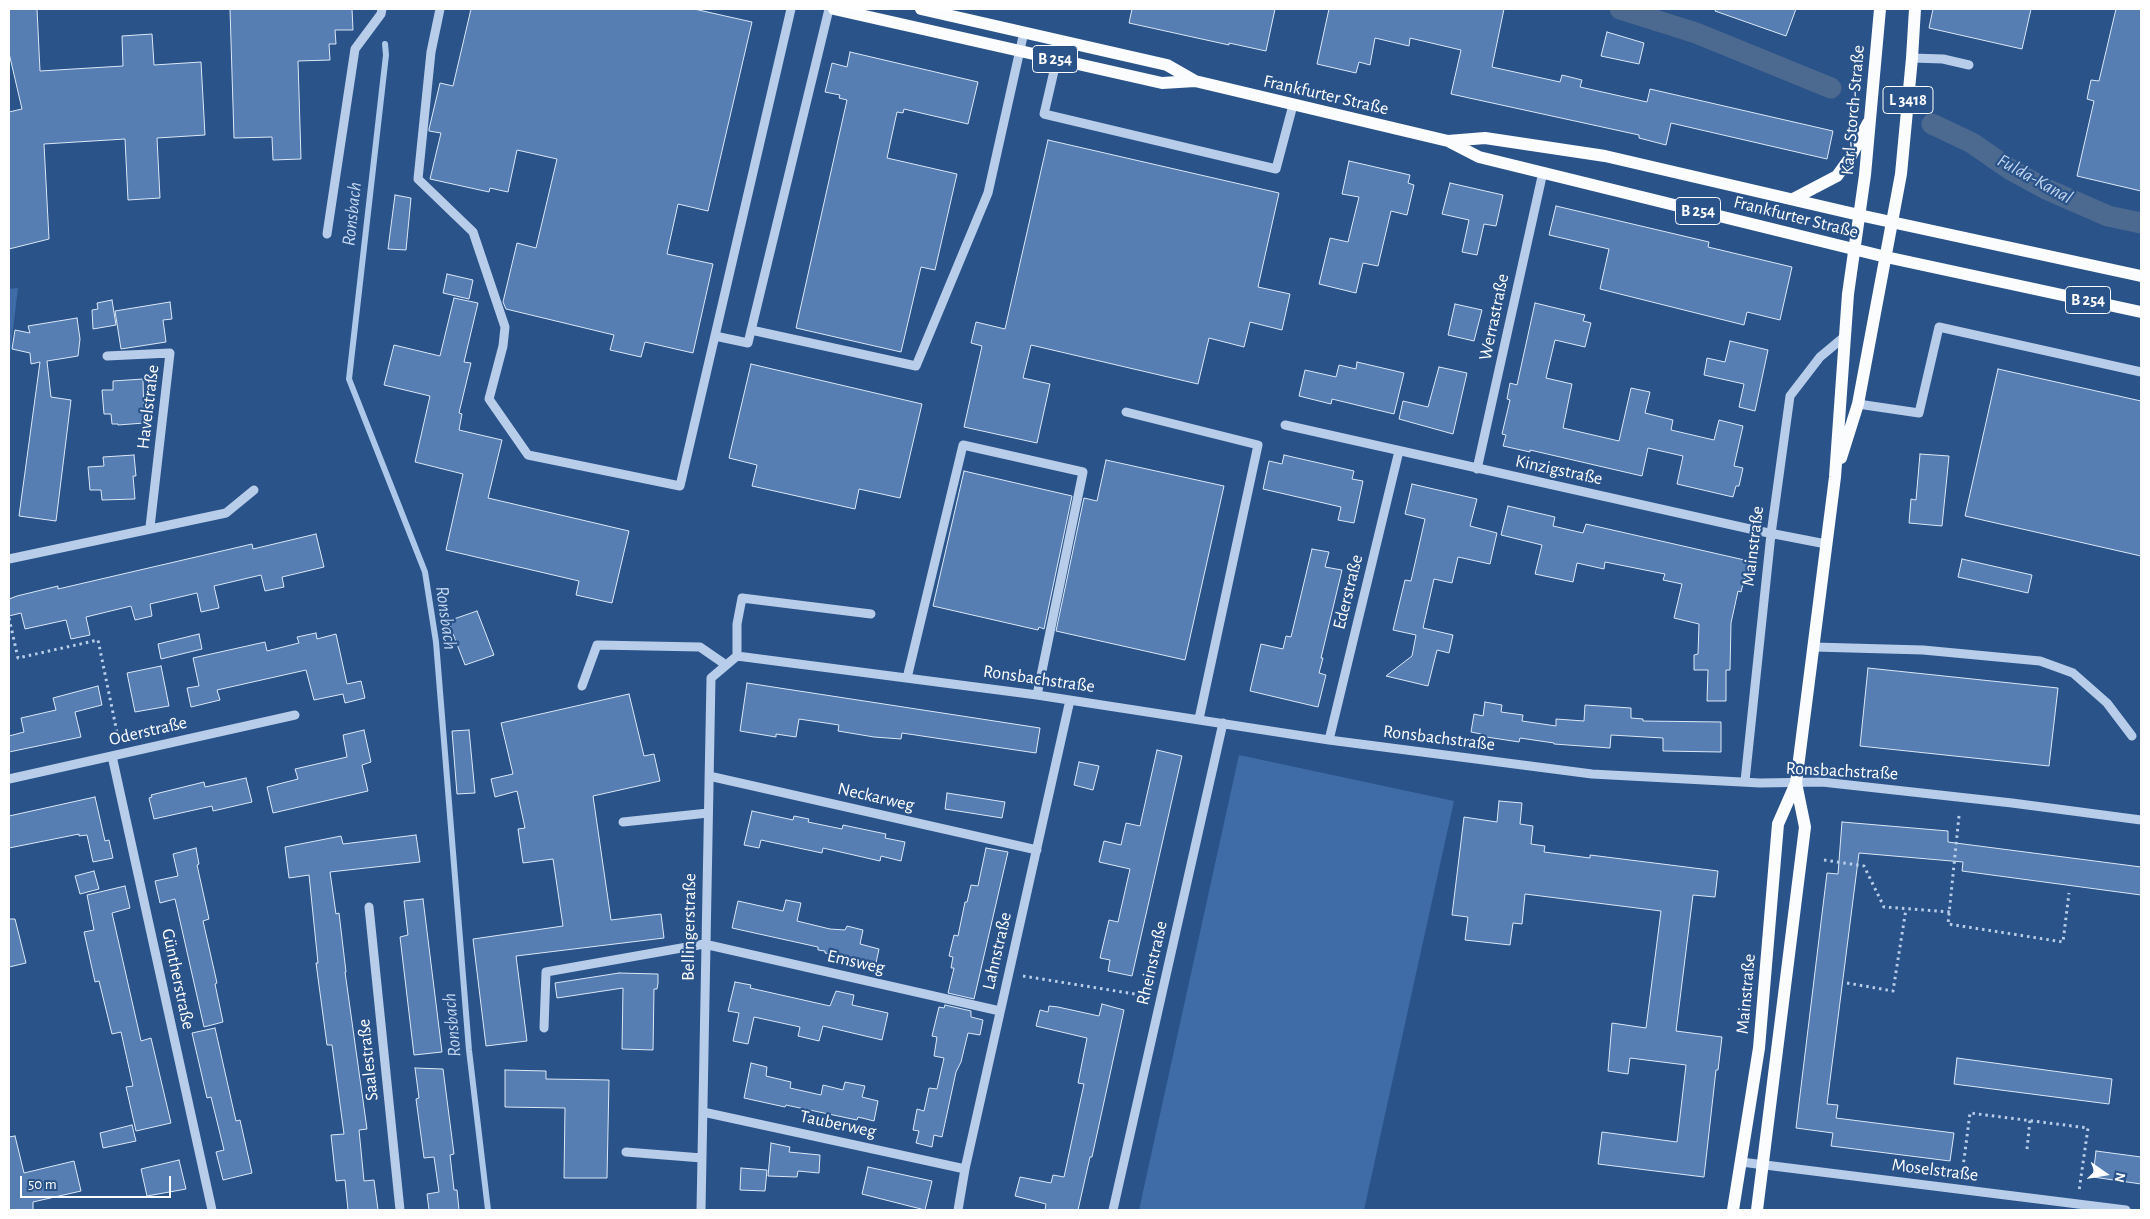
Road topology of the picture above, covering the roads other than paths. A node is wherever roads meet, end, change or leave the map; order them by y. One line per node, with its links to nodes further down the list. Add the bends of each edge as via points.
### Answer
1 (382, 9): 23 (street, via 356,48)
2 (440, 9): 29 (street, via 431,52 418,179 473,232 505,327 489,399 528,455 680,486)
3 (791, 9): 29 (street)
4 (829, 9): 28 (street)
5 (834, 9): 11 (main road, Frankfurter Straße / B 254)
6 (921, 9): 9 (main road, Frankfurter Straße / B 254)
7 (1880, 9): 17 (main road, Karl-Storch-Straße / L 3418)
8 (1915, 9): 12 (main road, L 3418)
9 (1024, 32): 10 (main road, Frankfurter Straße / B 254); 11 (street)
10 (1061, 41): 13 (street); 15 (main road, Frankfurter Straße / B 254, via 1167,65)
11 (1020, 51): 13 (main road, Frankfurter Straße / B 254); 28 (street, via 988,193 916,366)
12 (1912, 58): 14 (street, via 1943,59); 22 (main road, L 3418, via 1901,174)
13 (1056, 59): 15 (main road, Frankfurter Straße / B 254, via 1162,83); 16 (street, via 1044,114 1276,169)
14 (1970, 65)
15 (1196, 81): 16 (main road, Frankfurter Straße / B 254)
16 (1292, 105): 18 (main road, Frankfurter Straße / B 254)
17 (1871, 117): 20 (main road, via 1850,158 1836,176); 21 (main road, Karl-Storch-Straße / L 3418)
18 (1448, 141): 19 (main road, Frankfurter Straße / B 254, via 1479,157); 20 (main road, Frankfurter Straße / B 254, via 1485,138 1605,156)
19 (1542, 172): 24 (main road, Frankfurter Straße / B 254); 37 (street, Werrastraße)
20 (1793, 199): 21 (main road, Frankfurter Straße / B 254)
21 (1859, 215): 22 (main road, Frankfurter Straße / B 254); 24 (main road, Karl-Storch-Straße)
22 (1892, 222): 25 (main road, Mainstraße); 26 (main road, Frankfurter Straße / B 254)
23 (327, 234)
24 (1854, 249): 25 (main road, Frankfurter Straße / B 254); 30 (main road, Mainstraße)
25 (1886, 257): 27 (main road, Frankfurter Straße / B 254); 33 (main road, Mainstraße)
26 (2141, 276)
27 (2141, 312)
28 (751, 330): 29 (street, via 748,344)
29 (715, 336)
30 (1844, 337): 38 (main road, Mainstraße); 41 (street, Mainstraße, via 1820,357 1790,396)
31 (107, 356): 40 (street, Havelstraße, via 170,353)
32 (2141, 372): 33 (street, via 1939,327 1918,413)
33 (1858, 404): 38 (main road, Mainstraße)
34 (1126, 412): 53 (street, via 1258,445)
35 (1285, 425): 36 (street, Kinzigstraße)
36 (1399, 451): 37 (street, Kinzigstraße); 56 (street, Ederstraße)
37 (1477, 469): 41 (street, Kinzigstraße)
38 (1835, 477): 42 (main road, Mainstraße)
39 (254, 490): 40 (street, via 226,513)
40 (150, 527): 43 (street)
41 (1771, 534): 42 (street, Kinzigstraße); 60 (street, Mainstraße)
42 (1826, 544): 45 (main road, Mainstraße)
43 (9, 559)
44 (871, 614): 46 (street, via 742,598)
45 (1814, 647): 55 (street, via 1923,650 2040,661 2073,673 2107,703); 61 (main road, Mainstraße)
46 (736, 656): 47 (street, Bellingerstraße); 48 (street, Ronsbachstraße)
47 (726, 665): 49 (street, via 700,647 597,645); 58 (street, Bellingerstraße, via 711,678)
48 (907, 678): 50 (street, Ronsbachstraße); 50 (street, via 963,445 1083,472)
49 (582, 686)
50 (1036, 695): 51 (street, Ronsbachstraße)
51 (1070, 700): 53 (street, Ronsbachstraße); 65 (street, Lahnstraße)
52 (294, 715): 57 (street, Oderstraße)
53 (1200, 719): 54 (street, Ronsbachstraße)
54 (1223, 722): 56 (street, Ronsbachstraße); 80 (street, Rheinstraße)
55 (2132, 736)
56 (1329, 740): 60 (street, Ronsbachstraße, via 1592,774)
57 (112, 756): 59 (street, Oderstraße); 76 (street, Güntherstraße)
58 (709, 776): 62 (street, Bellingerstraße); 65 (street, Neckarweg)
59 (9, 779)
60 (1745, 781): 61 (street, Ronsbachstraße)
61 (1796, 783): 63 (street, Ronsbachstraße, via 1822,782 1917,792); 73 (main road, Mainstraße, via 1778,824 1758,1048); 74 (main road, Mainstraße, via 1805,828)
62 (708, 813): 64 (street); 67 (street, Bellingerstraße)
63 (2141, 820)
64 (623, 822)
65 (1036, 850): 68 (street, Lahnstraße)
66 (369, 907): 77 (street, Saalestraße)
67 (704, 944): 68 (street, Emsweg); 69 (street, via 546,972); 70 (street, Bellingerstraße)
68 (1000, 1011): 75 (street, Lahnstraße)
69 (544, 1028)
70 (703, 1112): 72 (street, Bellingerstraße); 75 (street, Tauberweg)
71 (626, 1152): 72 (street)
72 (702, 1158): 78 (street, Bellingerstraße)
73 (1741, 1162): 74 (street, Moselstraße); 81 (main road, Mainstraße)
74 (1762, 1165): 82 (main road, Mainstraße); 83 (street, Moselstraße)
75 (965, 1169): 79 (street, Lahnstraße)
76 (212, 1210)
77 (400, 1210)
78 (701, 1210)
79 (958, 1210)
80 (1113, 1210)
81 (1733, 1210)
82 (1757, 1210)
83 (2126, 1210)

